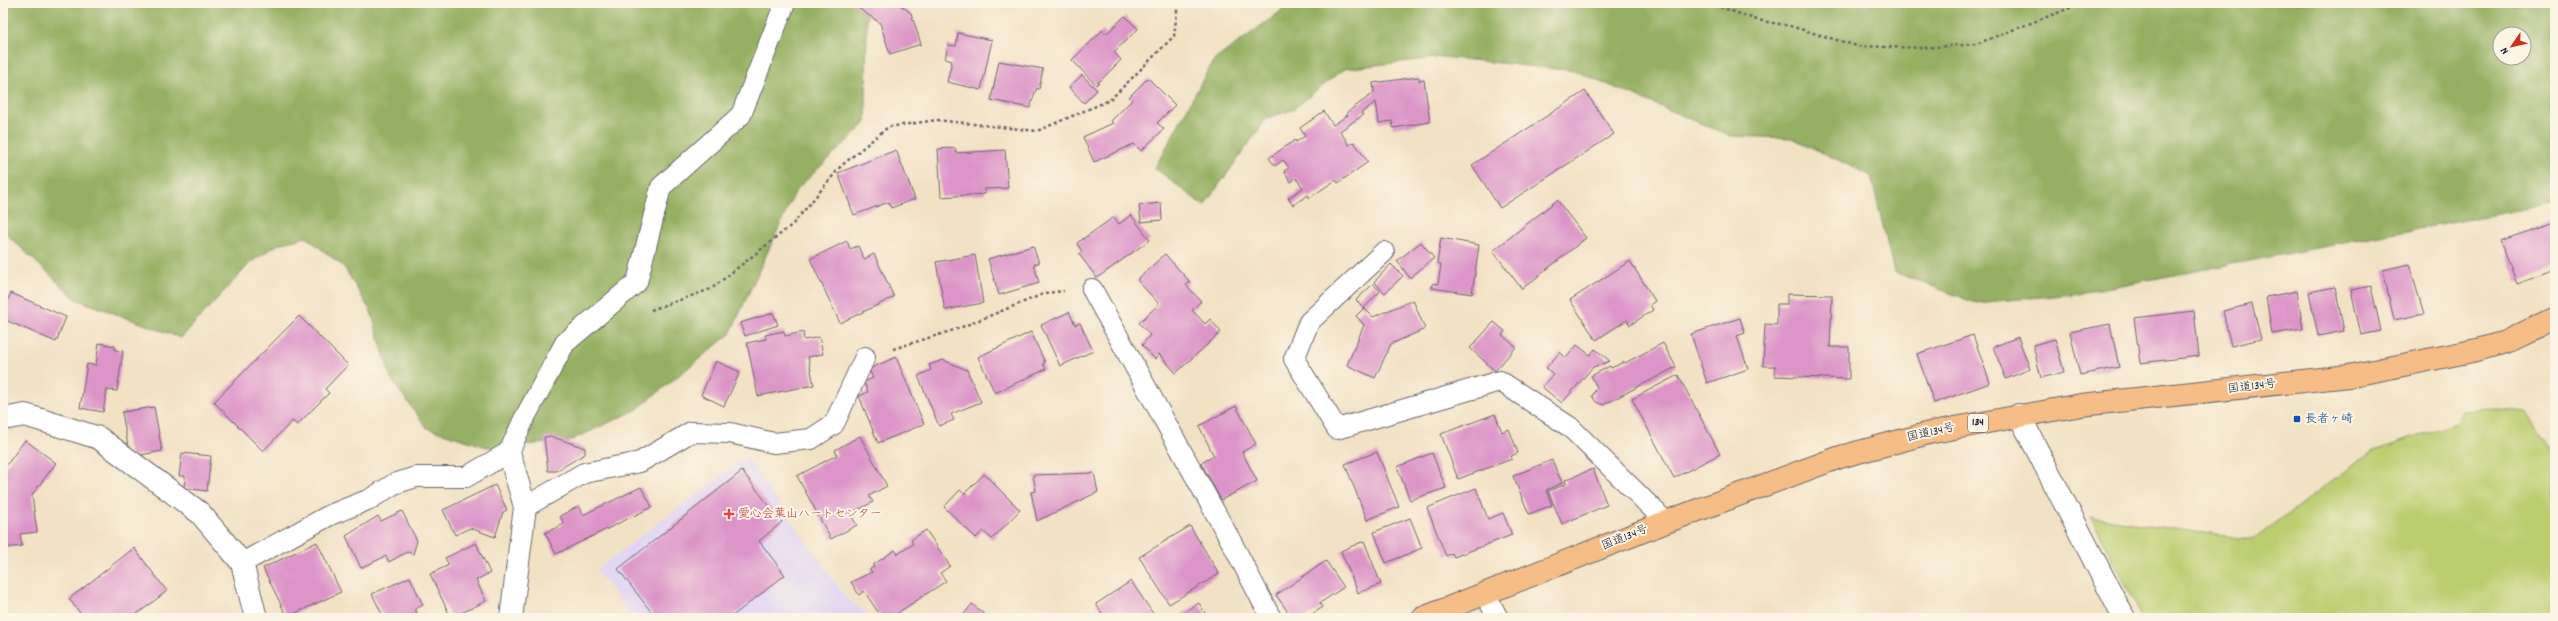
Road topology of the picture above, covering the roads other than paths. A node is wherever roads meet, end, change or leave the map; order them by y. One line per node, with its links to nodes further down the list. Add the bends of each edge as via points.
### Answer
1 (785, 3): 8 (lane, via 741,115 661,187 638,282 565,343 524,418)
2 (1384, 252): 10 (lane, via 1309,322 1294,359 1337,429 1500,381 1570,427)
3 (1092, 289): 15 (lane)
4 (2555, 318): 6 (highway, 国道134号 / 134, via 2505,342 2477,350 2350,376 2081,405)
5 (865, 357): 9 (lane, via 834,424 811,439 774,443 730,433 691,432 640,462 584,473)
6 (2019, 415): 10 (highway, 国道134号 / 134, via 1933,432 1840,457); 18 (street)
7 (3, 419): 11 (street, via 25,415 99,438 200,513)
8 (509, 452): 9 (street); 11 (lane, via 466,477 416,477 394,484 370,499 330,515)
9 (525, 507): 14 (street)
10 (1666, 522): 12 (highway, 国道134号 / 134)
11 (242, 562): 13 (street)
12 (1485, 594): 16 (highway, 国道134号 / 134); 17 (lane)
13 (256, 618)
14 (511, 618)
15 (1271, 618)
16 (1423, 618)
17 (1498, 618)
18 (2124, 618)

